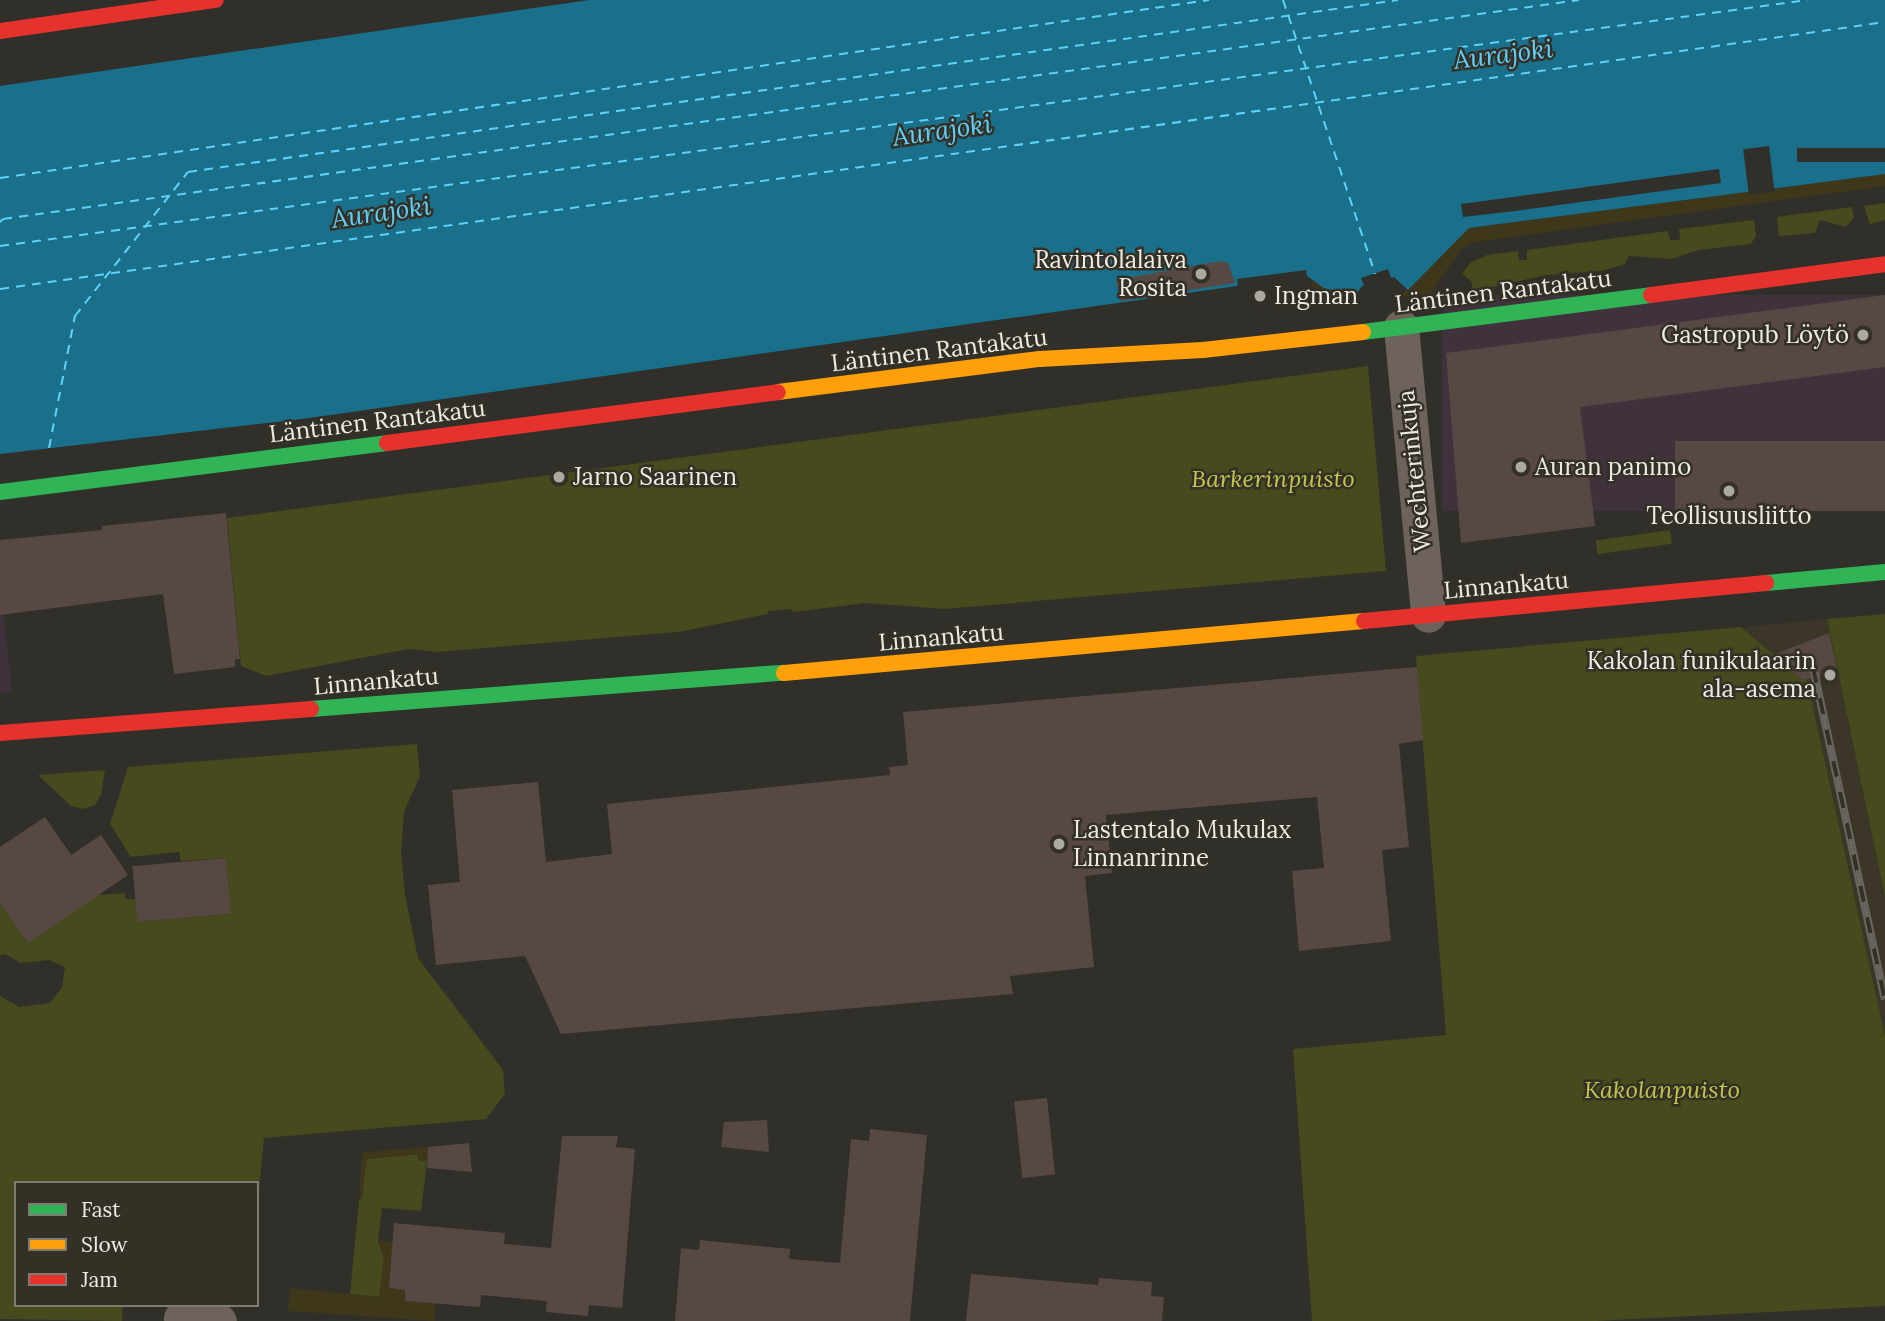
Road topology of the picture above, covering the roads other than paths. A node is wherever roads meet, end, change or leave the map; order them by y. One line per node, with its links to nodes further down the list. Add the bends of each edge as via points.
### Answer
1 (216, 0): 2 (street)
2 (0, 31)
3 (1885, 264): 4 (street, Läntinen Rantakatu)
4 (1401, 327): 5 (street, Läntinen Rantakatu, via 1203,350 1040,359); 7 (street, Wechterinkuja)
5 (0, 492)
6 (1885, 572): 7 (street, Linnankatu)
7 (1429, 615): 8 (street, Linnankatu, via 930,662)
8 (0, 733)
9 (181, 1318): 10 (street)
10 (219, 1321)

